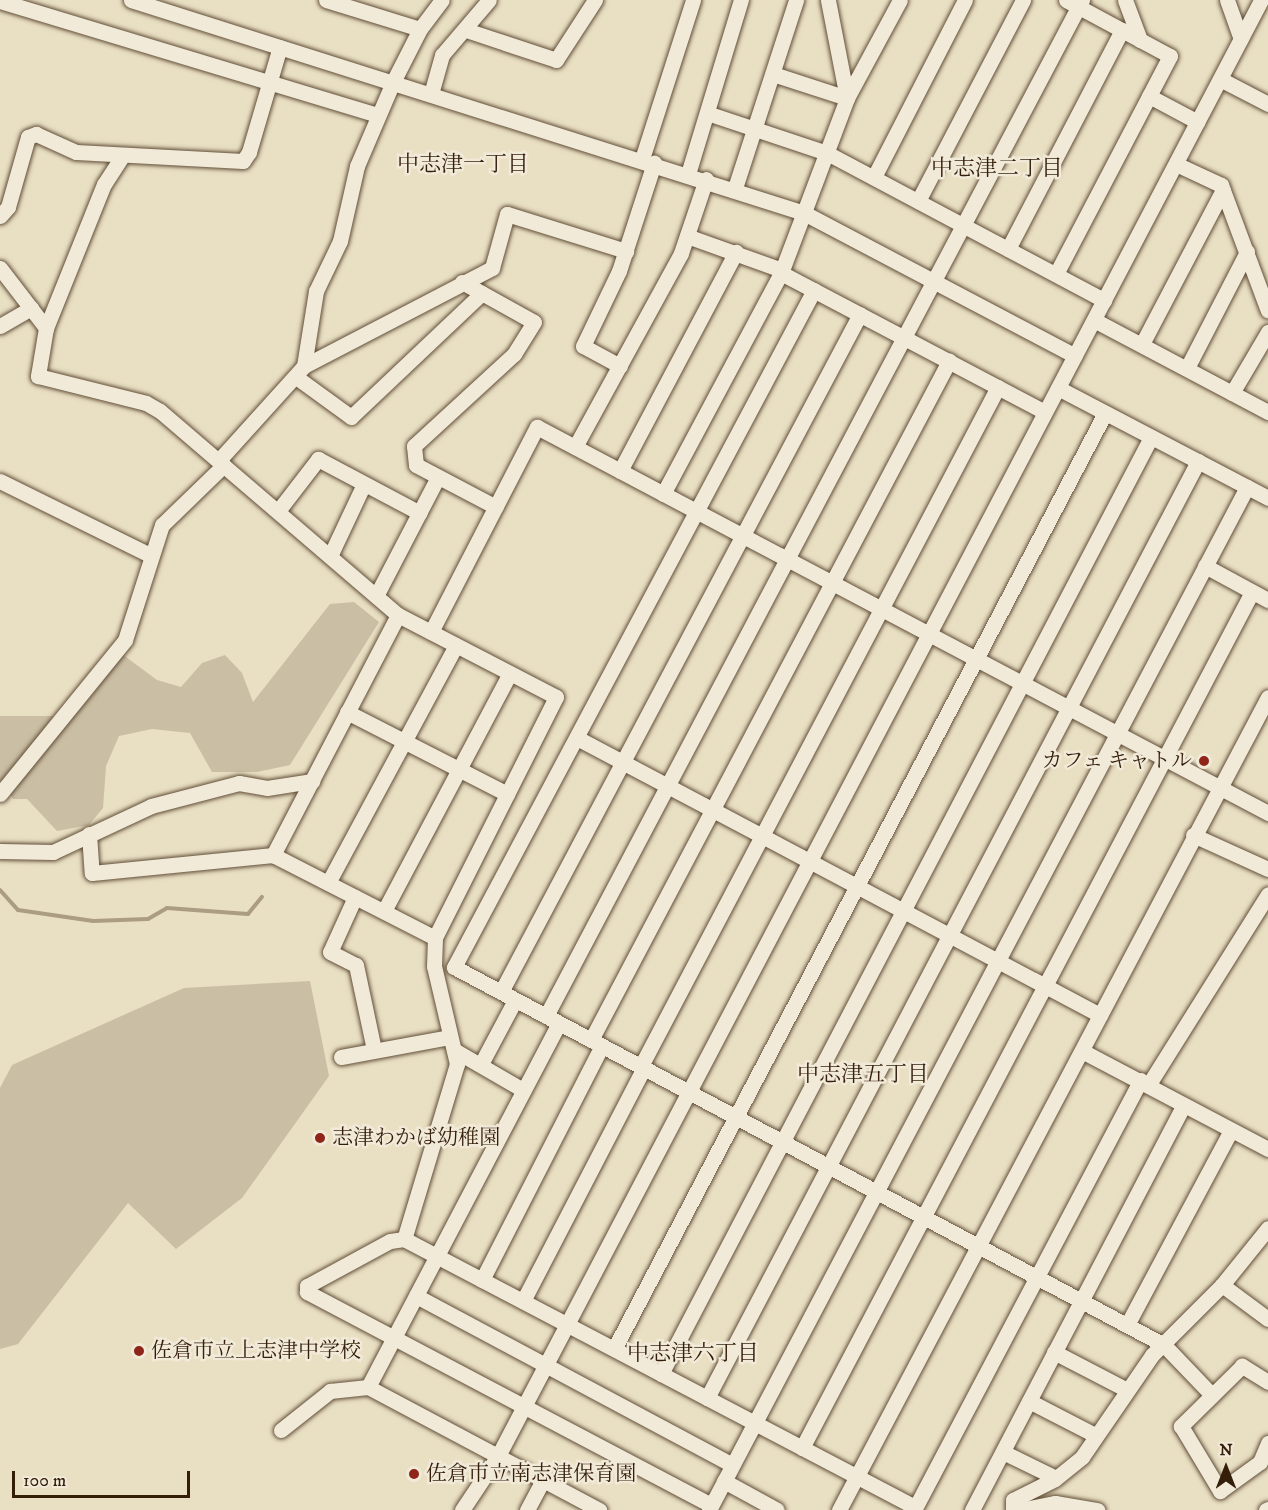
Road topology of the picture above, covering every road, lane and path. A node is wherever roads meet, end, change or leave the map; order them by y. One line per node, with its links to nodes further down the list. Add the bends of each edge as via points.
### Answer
1 (131, 0): 18 (street)
2 (326, 0): 19 (street)
3 (442, 0): 19 (street)
4 (489, 0): 20 (street)
5 (595, 0): 20 (street, via 556,60)
6 (693, 0): 39 (street)
7 (741, 0): 33 (street)
8 (796, 0): 25 (street)
9 (828, 0): 31 (street)
10 (900, 0): 31 (street)
11 (965, 0): 42 (street)
12 (1023, 0): 46 (street)
13 (1125, 0): 23 (street)
14 (1227, 0): 22 (street)
15 (1261, 0): 22 (street)
16 (0, 1): 28 (street)
17 (1075, 2): 21 (street); 49 (street)
18 (155, 4): 24 (street)
19 (420, 29): 27 (street)
20 (466, 30): 29 (street, via 442,55)
21 (1122, 30): 23 (street); 51 (street)
22 (1241, 39): 26 (street)
23 (1140, 40): 30 (street, via 1170,56)
24 (280, 47): 27 (street); 28 (street)
25 (773, 74): 31 (street); 36 (street)
26 (1220, 79): 32 (street); 35 (street)
27 (393, 82): 29 (street); 34 (street)
28 (269, 83): 34 (street); 38 (street, via 243,161 232,164)
29 (431, 94): 39 (street)
30 (1149, 96): 35 (street); 57 (street)
31 (847, 98): 37 (street)
32 (1268, 104)
33 (707, 113): 36 (street); 41 (street)
34 (377, 115): 76 (street, via 357,166 340,240 316,291)
35 (1198, 122): 40 (street)
36 (754, 129): 37 (street); 44 (street)
37 (826, 153): 42 (street); 47 (street)
38 (123, 155): 48 (street, via 76,152 36,134 28,137 8,207); 68 (street, via 104,184)
39 (648, 161): 41 (street); 52 (street)
40 (1176, 164): 45 (street, via 1221,185); 62 (street)
41 (688, 174): 43 (street)
42 (874, 177): 46 (street)
43 (706, 179): 44 (street); 50 (street)
44 (735, 188): 47 (street)
45 (1223, 190): 54 (street); 71 (street)
46 (918, 201): 49 (street)
47 (804, 213): 56 (street); 58 (street)
48 (0, 216)
49 (964, 226): 51 (street); 58 (street)
50 (687, 236): 53 (street); 74 (street)
51 (1008, 249): 57 (street)
52 (626, 251): 59 (street, via 507,214 492,268); 74 (street, via 583,346)
53 (736, 252): 56 (street); 87 (street)
54 (1247, 252): 64 (street); 75 (street)
55 (0, 268): 63 (street)
56 (781, 271): 60 (street); 92 (street)
57 (1056, 274): 62 (street)
58 (935, 280): 70 (street); 72 (street)
59 (462, 282): 61 (street); 76 (street)
60 (814, 290): 65 (street); 96 (street)
61 (482, 293): 76 (street, via 351,417); 88 (street, via 534,322 514,354 414,446 416,465)
62 (1104, 300): 66 (street)
63 (30, 308): 67 (street); 68 (street)
64 (1268, 311)
65 (860, 314): 70 (street); 98 (street)
66 (1094, 320): 71 (street); 72 (street)
67 (0, 326)
68 (46, 328): 86 (street, via 38,376 146,403)
69 (1268, 332): 79 (street)
70 (904, 338): 73 (street); 101 (street)
71 (1142, 344): 75 (street)
72 (1075, 356): 78 (street)
73 (949, 362): 77 (street); 103 (street)
74 (620, 366): 84 (street)
75 (1187, 368): 79 (street)
76 (300, 371): 86 (street)
77 (998, 387): 81 (street); 107 (street)
78 (1058, 388): 81 (street); 82 (street)
79 (1232, 393): 80 (street)
80 (1268, 411)
81 (1045, 412): 110 (street)
82 (1105, 412): 83 (street); 112 (street)
83 (1151, 437): 85 (street); 114 (street)
84 (575, 447): 87 (street); 94 (street, via 537,427)
85 (1198, 461): 91 (street); 116 (street)
86 (222, 462): 95 (street); 100 (street, via 162,525)
87 (620, 471): 92 (street)
88 (438, 477): 94 (street); 97 (street)
89 (0, 481): 100 (street)
90 (364, 484): 95 (street, via 318,459); 97 (street); 99 (street)
91 (1247, 487): 93 (street); 102 (street)
92 (663, 494): 96 (street)
93 (1268, 498)
94 (496, 507): 109 (street)
95 (278, 511): 99 (street)
96 (696, 511): 98 (street); 119 (street)
97 (420, 513): 105 (street)
98 (741, 535): 101 (street); 122 (street)
99 (331, 554): 105 (street)
100 (150, 555): 127 (street, via 125,640)
101 (788, 560): 103 (street); 125 (street)
102 (1205, 566): 104 (street); 118 (street)
103 (832, 583): 107 (street); 129 (street)
104 (1252, 592): 106 (street); 121 (street)
105 (376, 596): 108 (street)
106 (1268, 600)
107 (879, 608): 110 (street); 133 (street)
108 (398, 615): 109 (street); 117 (street)
109 (431, 632): 111 (street)
110 (928, 634): 112 (street); 136 (street)
111 (456, 645): 113 (street); 120 (street)
112 (975, 658): 114 (street); 139 (street)
113 (510, 673): 123 (street); 128 (street, via 556,697)
114 (1020, 682): 116 (street); 143 (street, via 905,902)
115 (1268, 697): 126 (street)
116 (1069, 708): 118 (street); 144 (street)
117 (347, 712): 120 (street); 124 (street)
118 (1117, 733): 121 (street); 146 (street)
119 (577, 738): 122 (street); 148 (street, via 454,967)
120 (405, 742): 123 (street); 138 (street)
121 (1164, 758): 126 (street); 147 (street)
122 (622, 762): 125 (street); 148 (street)
123 (459, 771): 128 (street); 142 (street)
124 (312, 781): 131 (street, via 267,788 239,783 151,806); 135 (street)
125 (668, 786): 129 (street); 151 (street)
126 (1221, 788): 130 (street); 132 (street)
127 (0, 794)
128 (507, 794): 145 (street)
129 (713, 810): 133 (street); 152 (street)
130 (1268, 813)
131 (89, 834): 134 (street, via 53,852); 135 (street, via 92,873)
132 (1193, 835): 137 (street); 150 (street)
133 (761, 836): 136 (street); 158 (street)
134 (0, 851)
135 (273, 855): 138 (street)
136 (809, 861): 139 (street); 161 (street)
137 (1268, 869)
138 (328, 883): 141 (street)
139 (858, 887): 143 (street); 163 (street)
140 (1268, 894): 159 (street)
141 (355, 897): 142 (street); 154 (street, via 330,952 356,965)
142 (384, 911): 145 (street)
143 (905, 912): 144 (street); 165 (street)
144 (950, 935): 146 (street); 167 (street)
145 (435, 938): 153 (street, via 434,966)
146 (997, 961): 147 (street); 168 (street)
147 (1044, 986): 150 (street); 169 (street)
148 (501, 992): 149 (street)
149 (515, 1000): 151 (street); 157 (street)
150 (1100, 1015): 155 (street)
151 (552, 1019): 152 (street); 160 (street)
152 (597, 1043): 158 (street); 177 (street)
153 (452, 1044): 154 (street); 157 (street); 171 (street, via 457,1064)
154 (374, 1050): 156 (street)
155 (1082, 1051): 159 (street); 173 (street)
156 (341, 1057)
157 (481, 1064): 160 (street)
158 (642, 1067): 161 (street); 180 (street)
159 (1145, 1082): 162 (street); 176 (street)
160 (524, 1090): 175 (street)
161 (687, 1091): 163 (street); 183 (street)
162 (1184, 1105): 164 (street); 181 (street)
163 (738, 1118): 165 (street); 187 (street)
164 (1232, 1130): 166 (street); 184 (street)
165 (785, 1143): 167 (street); 190 (street)
166 (1268, 1149)
167 (829, 1167): 168 (street); 195 (street)
168 (876, 1192): 169 (street); 198 (street)
169 (924, 1217): 173 (street); 202 (street)
170 (1268, 1228): 172 (street)
171 (404, 1239): 175 (street); 185 (street, via 390,1241 307,1286 307,1292)
172 (1255, 1245): 174 (street); 178 (street)
173 (979, 1246): 176 (street); 206 (street)
174 (1268, 1254)
175 (437, 1256): 177 (street); 179 (street)
176 (1036, 1277): 181 (street); 213 (street)
177 (482, 1280): 180 (street)
178 (1222, 1285): 182 (street); 186 (street)
179 (416, 1296): 185 (street); 189 (street)
180 (523, 1301): 183 (street)
181 (1081, 1301): 184 (street); 188 (street)
182 (1268, 1319)
183 (566, 1324): 187 (street); 189 (street)
184 (1127, 1325): 186 (street)
185 (394, 1339): 192 (street); 197 (street)
186 (1164, 1345): 193 (street); 194 (street)
187 (614, 1349): 190 (street)
188 (1054, 1352): 193 (street); 196 (street)
189 (545, 1365): 197 (street); 205 (street)
190 (661, 1374): 195 (street)
191 (1268, 1382): 194 (street, via 1242,1366)
192 (368, 1387): 199 (street, via 330,1392); 204 (street)
193 (1125, 1389): 200 (street)
194 (1211, 1394): 201 (street, via 1181,1426 1220,1491 1260,1462)
195 (707, 1398): 198 (street)
196 (1029, 1401): 200 (street); 203 (street)
197 (523, 1408): 204 (street); 211 (street)
198 (754, 1423): 202 (street); 205 (street)
199 (281, 1430)
200 (1095, 1435): 207 (street, via 1082,1457)
201 (1268, 1443)
202 (802, 1448): 206 (street)
203 (1003, 1452): 207 (street); 217 (street)
204 (498, 1456): 208 (street); 214 (street)
205 (732, 1465): 209 (street)
206 (857, 1477): 213 (street); 216 (street)
207 (1054, 1478): 218 (street, via 1013,1500)
208 (543, 1480): 210 (street); 215 (street)
209 (724, 1481): 211 (street); 212 (street)
210 (591, 1508)
211 (710, 1508)
212 (772, 1509)
213 (914, 1509)
214 (462, 1510)
215 (527, 1510)
216 (839, 1510)
217 (972, 1510)
218 (1013, 1510)
219 (1019, 1510): 220 (street, via 1055,1503)
220 (1097, 1510)

